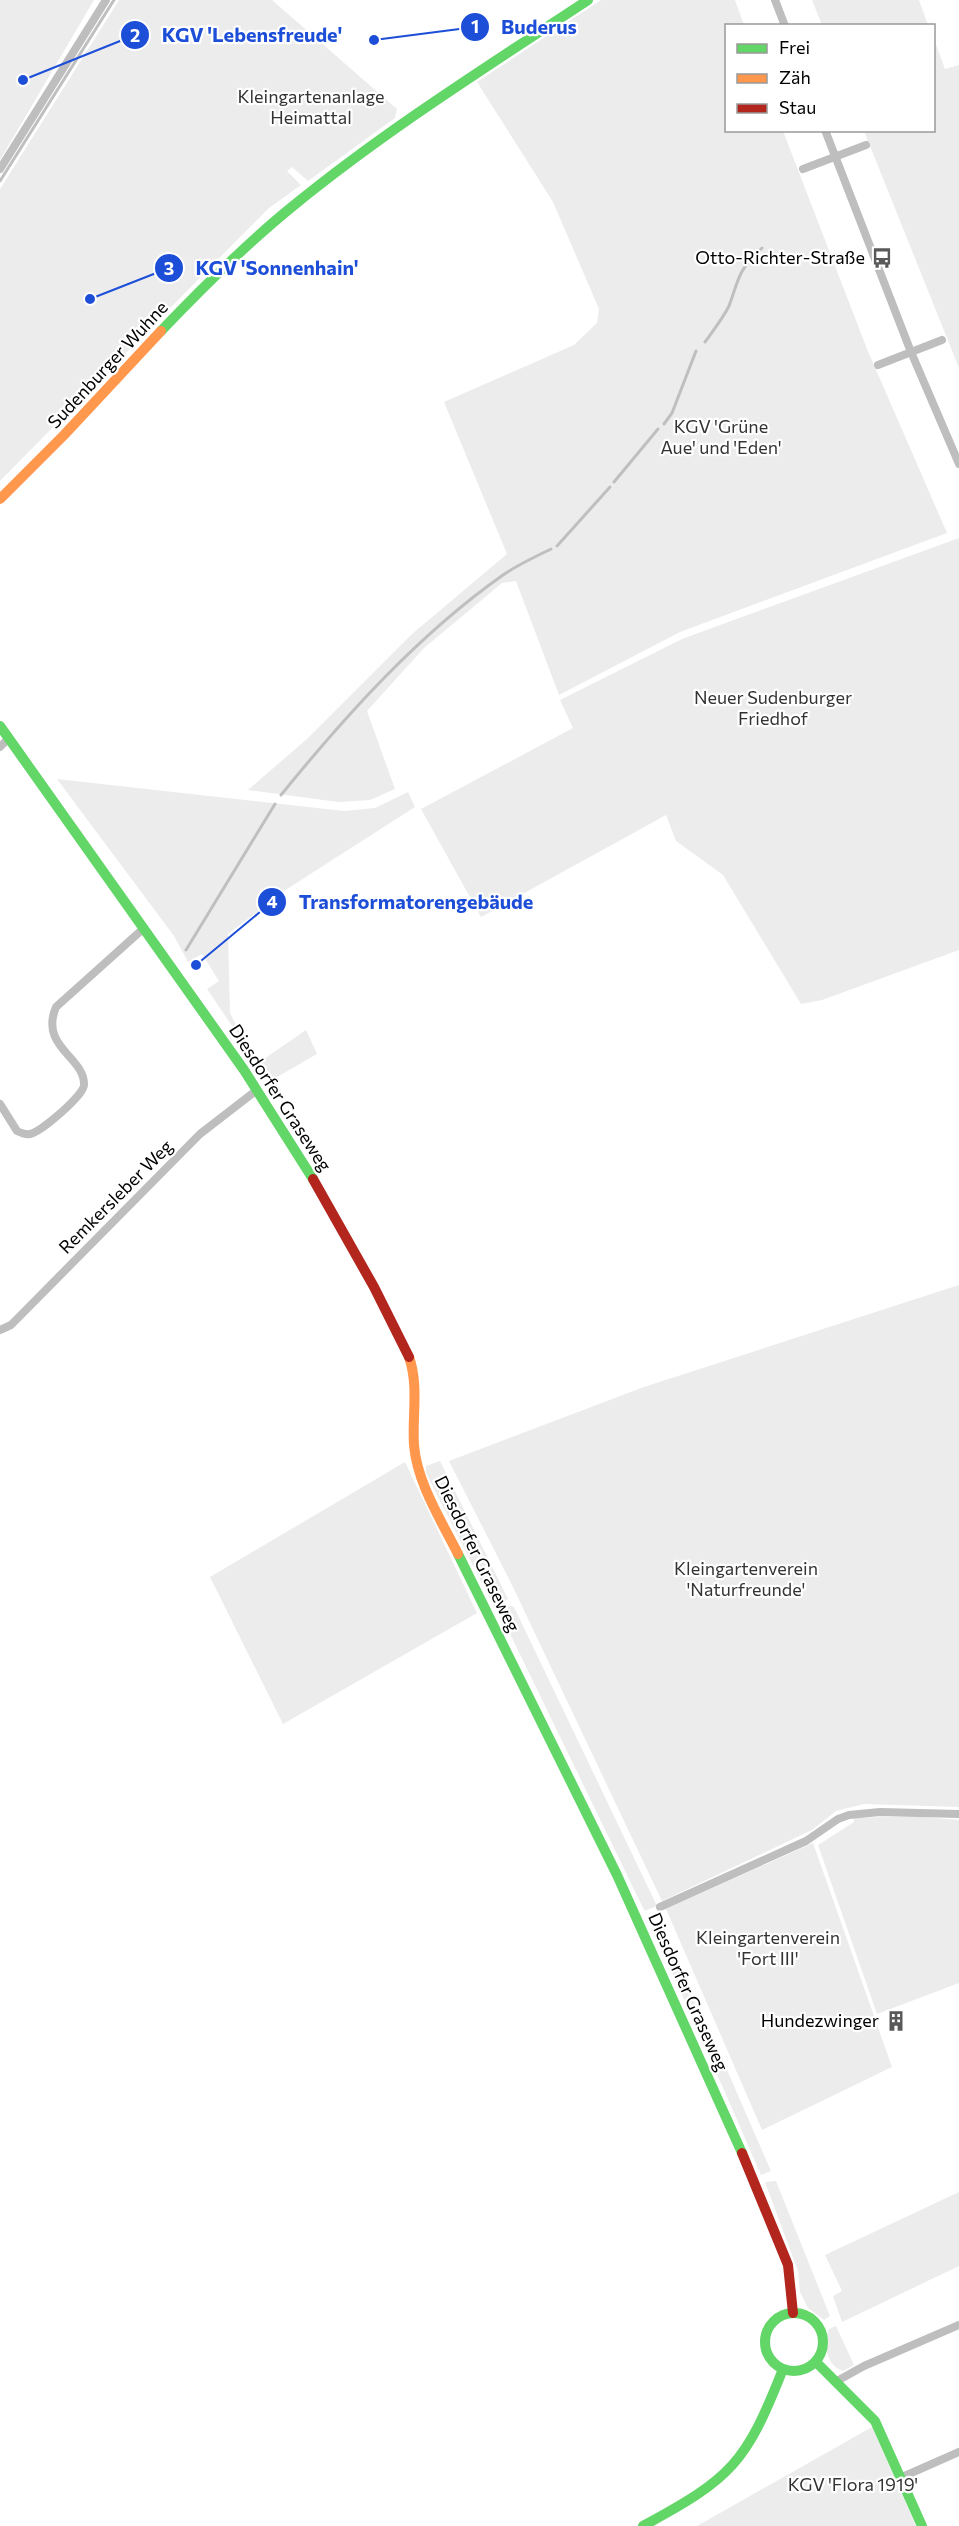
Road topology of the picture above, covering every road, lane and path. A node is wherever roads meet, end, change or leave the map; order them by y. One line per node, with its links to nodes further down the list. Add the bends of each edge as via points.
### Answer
1 (106, 0): 8 (street)
2 (588, 0): 14 (main road, Sudenburger Wuhne, via 443,97 277,219 223,269)
3 (776, 0): 4 (street)
4 (784, 24)
5 (826, 132): 7 (street)
6 (866, 145): 7 (street)
7 (834, 157): 9 (street); 11 (street)
8 (0, 169)
9 (803, 169)
10 (942, 340): 11 (street)
11 (911, 352): 12 (street); 13 (street)
12 (878, 365)
13 (959, 464)
14 (0, 499)
15 (0, 726): 16 (main road, Diesdorfer Graseweg)
16 (9, 738): 17 (street); 18 (main road, Diesdorfer Graseweg)
17 (0, 747)
18 (144, 928): 19 (main road, Diesdorfer Graseweg); 20 (street, via 56,1007 50,1021 54,1034 81,1075 84,1085 80,1094 32,1134 17,1131)
19 (257, 1090): 21 (street, Remkersleber Weg, via 200,1134 11,1325); 24 (main road, Diesdorfer Graseweg, via 308,1170 403,1342 414,1382 416,1455 427,1492 617,1875 755,2182 788,2265)
20 (0, 1104)
21 (0, 1330)
22 (959, 1814): 23 (street, via 849,1815 806,1841)
23 (660, 1907)
24 (793, 2313): 26 (main road, via 812,2319 821,2332 823,2345); 27 (main road, via 775,2320 765,2337 769,2356)
25 (959, 2325): 28 (street)
26 (816, 2362): 27 (main road, via 800,2370); 28 (main road)
27 (783, 2369): 31 (main road, via 755,2435 733,2466 702,2492)
28 (837, 2381): 30 (main road, via 875,2421)
29 (959, 2452): 30 (street)
30 (900, 2478): 32 (main road)
31 (643, 2526)
32 (922, 2526)

